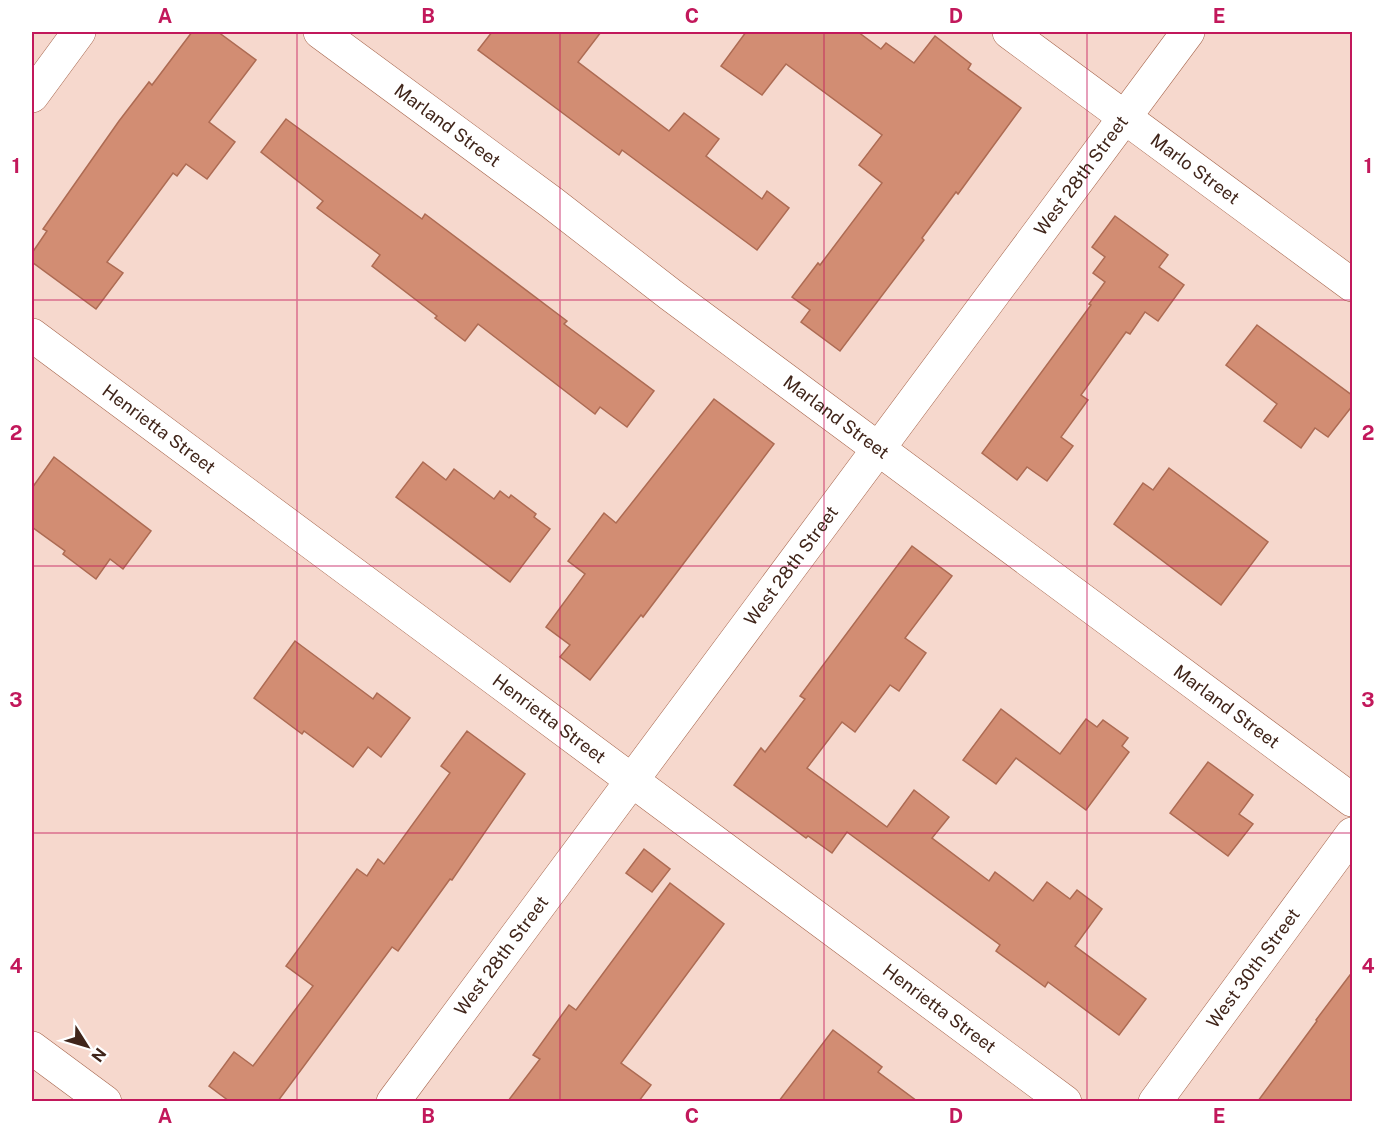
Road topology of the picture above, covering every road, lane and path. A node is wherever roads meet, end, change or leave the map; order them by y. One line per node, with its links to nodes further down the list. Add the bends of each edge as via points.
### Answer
1 (79, 32): 5 (street)
2 (320, 32): 9 (street, Marland Street)
3 (1009, 32): 6 (street, Marlo Street)
4 (1188, 32): 6 (street, West 28th Street)
5 (32, 96)
6 (1125, 118): 7 (street, Marlo Street); 9 (street, West 28th Street)
7 (1353, 285)
8 (32, 335): 10 (street, Henrietta Street)
9 (878, 447): 10 (street, West 28th Street); 11 (street, Marland Street)
10 (632, 780): 15 (street, West 28th Street); 16 (street, Henrietta Street)
11 (1353, 800)
12 (1353, 834): 17 (street, West 30th Street)
13 (32, 1048): 14 (street)
14 (105, 1101)
15 (393, 1101)
16 (1065, 1101)
17 (1155, 1101)

